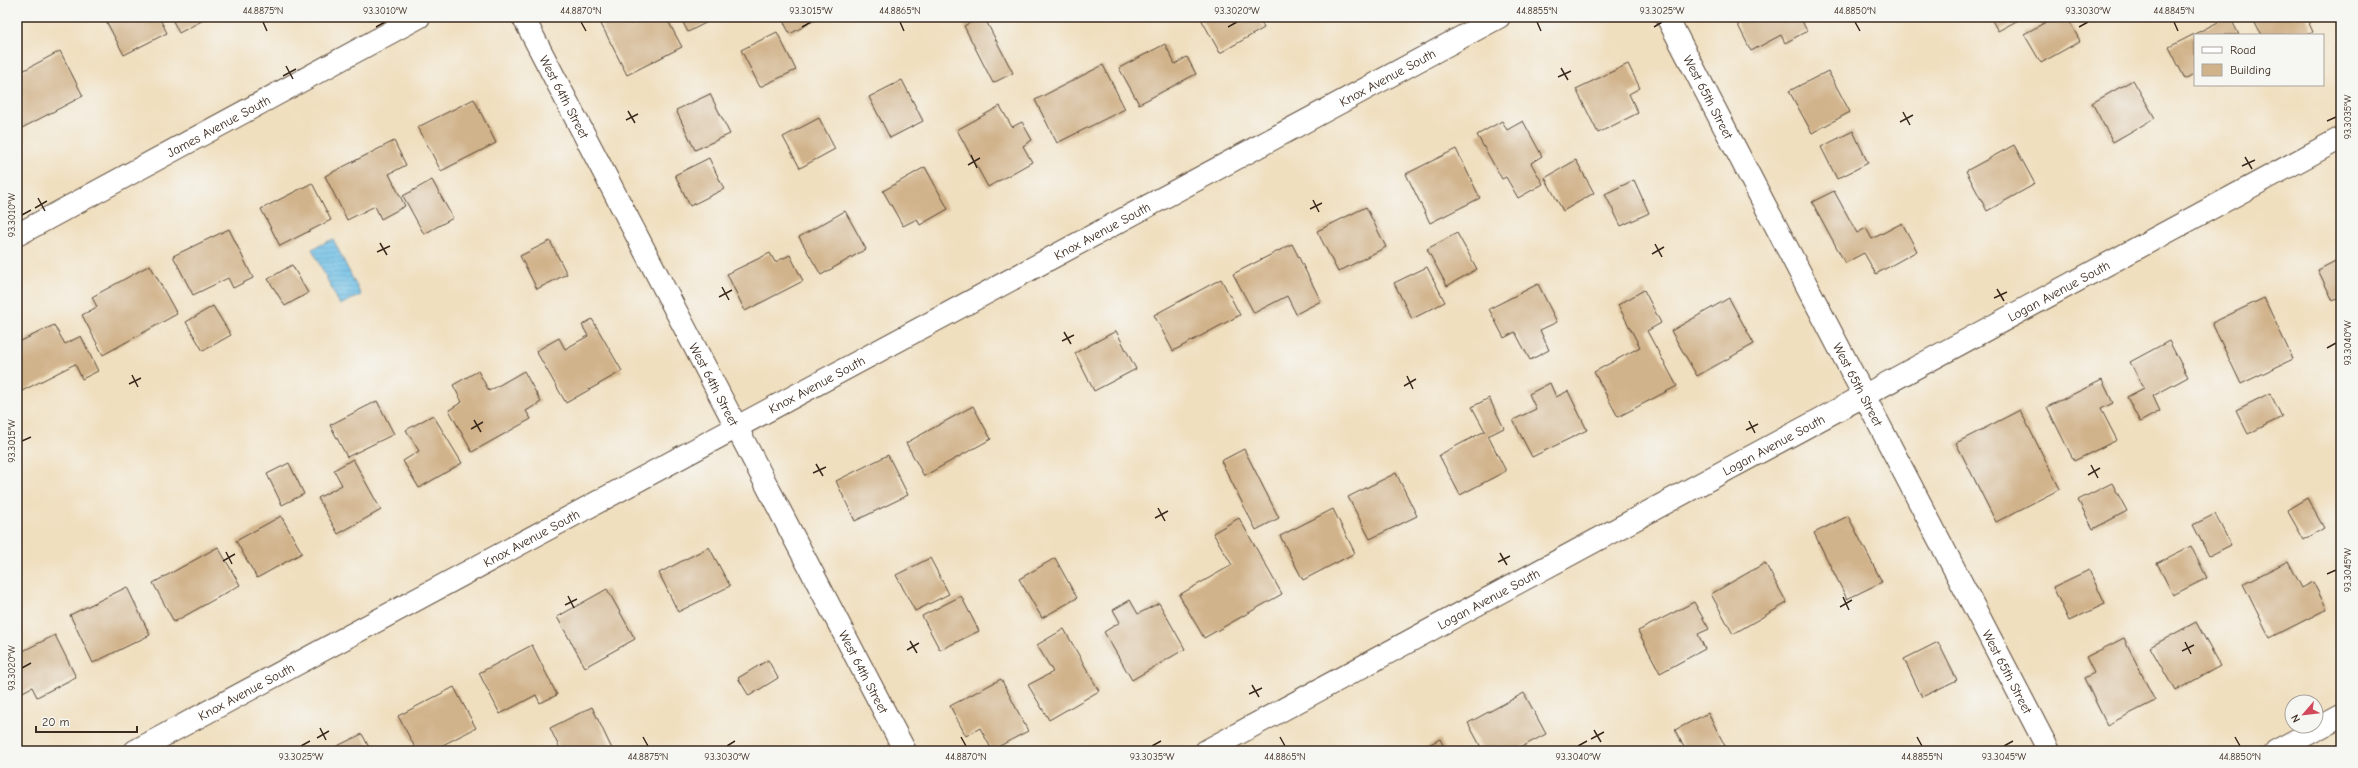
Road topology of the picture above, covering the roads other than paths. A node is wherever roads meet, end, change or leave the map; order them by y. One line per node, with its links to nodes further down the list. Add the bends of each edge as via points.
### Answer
1 (419, 17): 6 (street, James Avenue South)
2 (523, 17): 8 (street, West 64th Street)
3 (1499, 17): 8 (street, Knox Avenue South)
4 (1667, 17): 7 (street, West 65th Street)
5 (2341, 138): 7 (street, Logan Avenue South)
6 (17, 235)
7 (1864, 395): 12 (street, Logan Avenue South); 13 (street, West 65th Street)
8 (737, 427): 10 (street, Knox Avenue South); 11 (street, West 64th Street)
9 (2341, 716): 14 (street)
10 (135, 751)
11 (905, 751)
12 (1206, 751)
13 (2049, 751)
14 (2276, 751)

